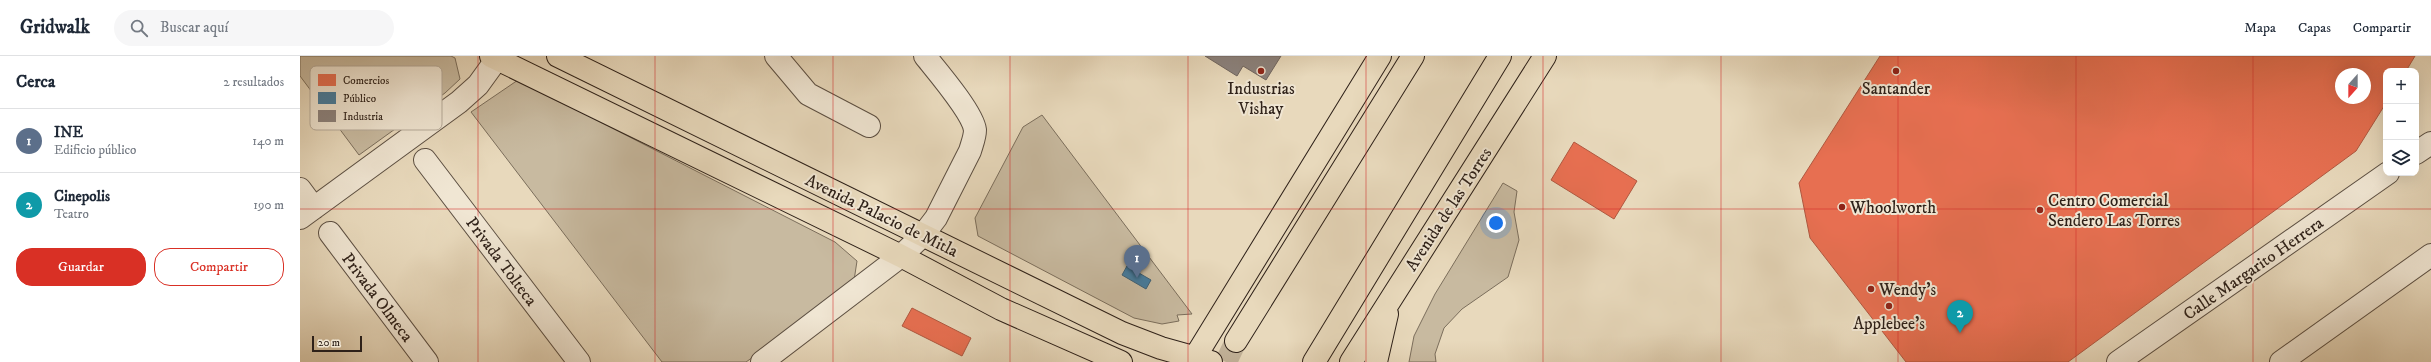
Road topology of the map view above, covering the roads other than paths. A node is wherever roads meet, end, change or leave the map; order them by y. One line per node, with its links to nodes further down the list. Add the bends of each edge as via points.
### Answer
1 (558, 56): 19 (main road, Avenida Palacio de Mitla)
2 (776, 56): 10 (street, via 808,94)
3 (925, 56): 19 (street, via 963,106 975,129 970,151 936,218)
4 (1380, 56): 24 (main road)
5 (1413, 56): 23 (main road)
6 (1500, 56): 29 (main road, Avenida de las Torres)
7 (1545, 56): 22 (main road, Avenida de las Torres)
8 (496, 57): 9 (street, via 478,85); 21 (main road, Avenida Palacio de Mitla)
9 (442, 114)
10 (869, 126)
11 (421, 130): 17 (street)
12 (2431, 143): 13 (street)
13 (2419, 151)
14 (425, 160): 26 (street, Privada Tolteca)
15 (2384, 176): 32 (street, Calle Margarito Herrera)
16 (300, 189): 17 (street)
17 (307, 213)
18 (330, 233): 25 (street, Privada Olmeca)
19 (923, 235): 21 (street); 24 (main road, Avenida Palacio de Mitla, via 1122,333)
20 (2431, 255): 33 (street)
21 (901, 256): 27 (street); 28 (main road, Avenida Palacio de Mitla, via 1001,309)
22 (1390, 298): 30 (main road, Avenida de las Torres); 31 (main road)
23 (1236, 341)
24 (1199, 360)
25 (426, 362)
26 (578, 362)
27 (762, 362)
28 (1121, 362)
29 (1314, 362)
30 (1351, 362)
31 (1376, 362)
32 (2118, 362)
33 (2281, 362)

